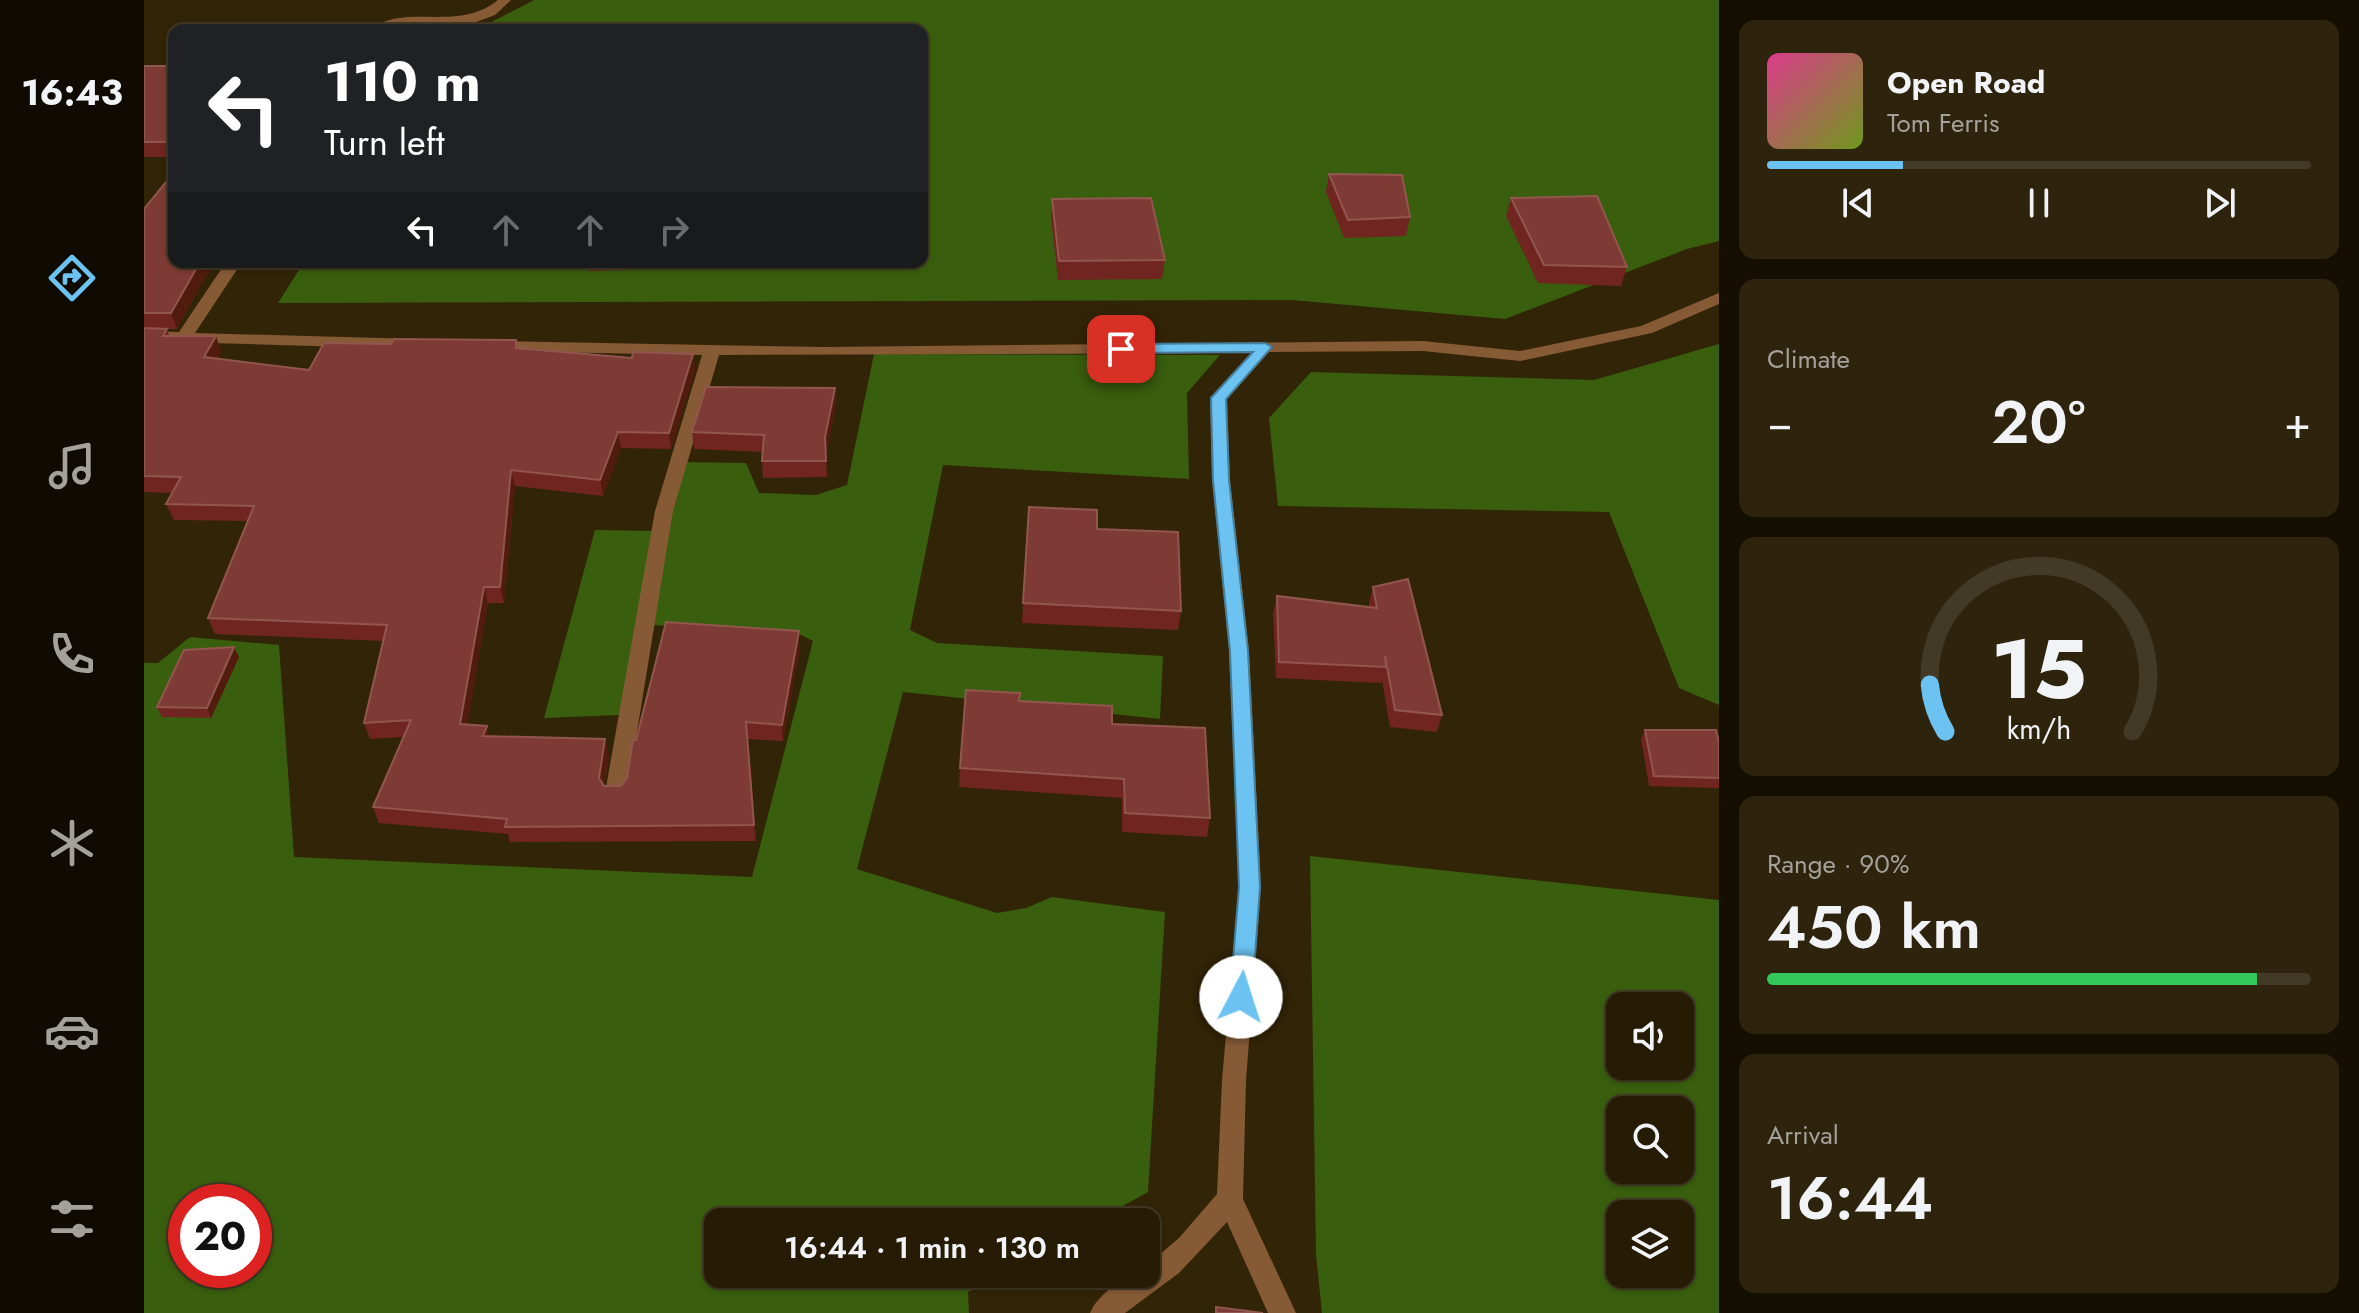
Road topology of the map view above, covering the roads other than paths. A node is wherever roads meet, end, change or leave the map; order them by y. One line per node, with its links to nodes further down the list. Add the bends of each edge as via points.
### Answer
1 (505, 0): 2 (street, via 482,19 466,23)
2 (395, 24)
3 (230, 268): 6 (street)
4 (1719, 298): 9 (street, via 1646,330 1520,356 1423,346)
5 (144, 336): 6 (street)
6 (183, 338): 7 (street)
7 (429, 345)
8 (474, 346): 10 (street)
9 (1265, 347): 10 (street); 12 (street, via 1218,398 1239,651 1250,887)
10 (712, 350): 11 (street, via 664,511)
11 (616, 793)
12 (1230, 1199): 13 (street, via 1161,1271); 14 (street)
13 (1104, 1313)
14 (1282, 1313)

